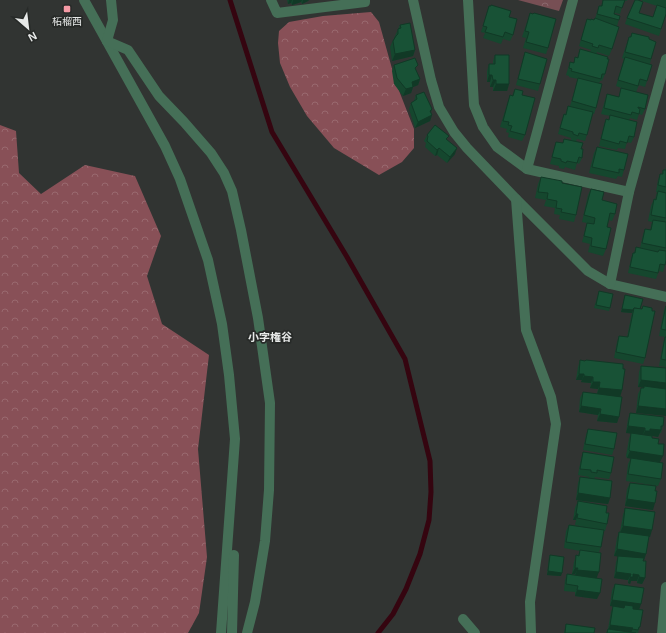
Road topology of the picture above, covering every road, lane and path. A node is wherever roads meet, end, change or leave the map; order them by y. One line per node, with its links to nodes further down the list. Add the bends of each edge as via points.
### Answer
1 (84, 0): 8 (street)
2 (111, 0): 8 (street, via 113,20)
3 (271, 0): 4 (street, via 277,13)
4 (364, 0)
5 (413, 0): 12 (street, via 440,107 454,132 467,148)
6 (468, 0): 10 (street, via 474,105 483,127 497,147)
7 (573, 0): 10 (street)
8 (107, 41): 15 (street, via 165,146 180,179 208,260 222,324 233,417 235,439); 20 (street, via 128,50 159,96 211,153 232,191 258,318 270,403 269,490 265,541)
9 (666, 59): 11 (street)
10 (527, 169): 11 (street)
11 (629, 192): 13 (street)
12 (516, 199): 13 (street, via 588,271); 22 (street, via 526,330 551,397 556,424 530,602)
13 (610, 284): 14 (street)
14 (666, 297)
15 (231, 512): 18 (street); 19 (street, via 234,551)
16 (666, 587): 23 (street)
17 (464, 619): 21 (street)
18 (221, 633)
19 (232, 633)
20 (247, 633)
21 (475, 633)
22 (530, 633)
23 (662, 633)

